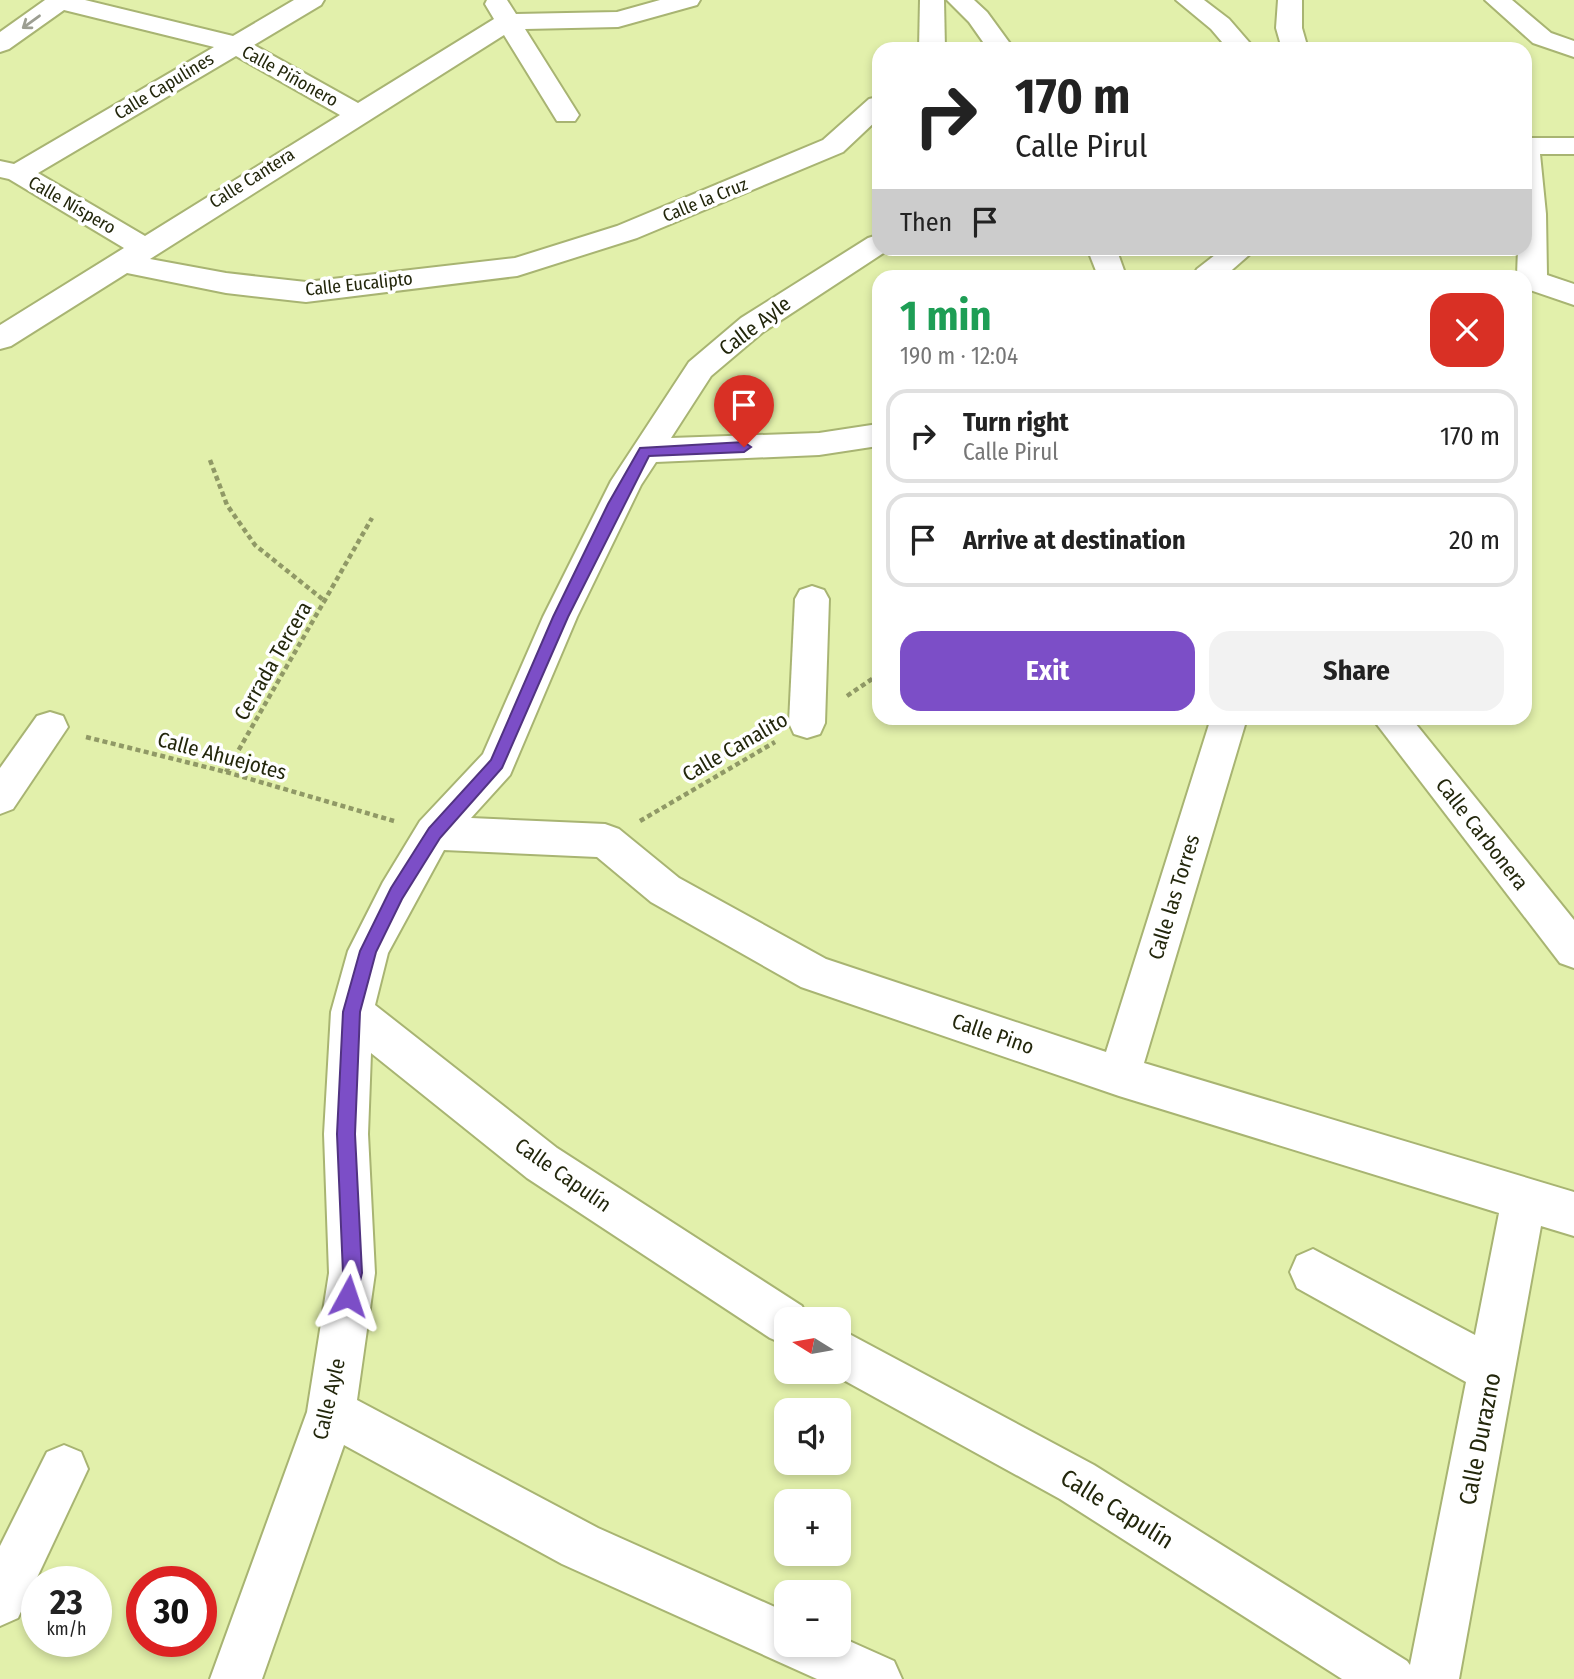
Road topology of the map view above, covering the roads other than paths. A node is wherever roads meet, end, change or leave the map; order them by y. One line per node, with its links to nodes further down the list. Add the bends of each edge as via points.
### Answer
1 (312, 0): 16 (street, Calle Capulines)
2 (688, 0): 9 (street)
3 (932, 0): 11 (street)
4 (959, 0): 12 (street)
5 (1188, 0): 13 (street)
6 (1290, 0): 14 (street)
7 (1497, 0): 17 (street, via 1542,38)
8 (60, 1): 15 (street, one-way to 15); 16 (street, Calle Piñonero)
9 (612, 9): 10 (street)
10 (501, 11): 19 (street, Calle Cantera); 20 (street)
11 (927, 42)
12 (996, 42)
13 (1236, 42)
14 (1293, 42)
15 (0, 44)
16 (234, 44): 19 (street, Calle Piñonero); 23 (street, Calle Capulines)
17 (1574, 49)
18 (872, 110): 27 (street, Calle la Cruz, via 833,146 627,232)
19 (356, 113): 25 (street, Calle Cantera)
20 (566, 115)
21 (1532, 146): 22 (street)
22 (1574, 146)
23 (9, 171): 25 (street, Calle Níspero)
24 (872, 248): 33 (street, Calle Ayle, via 752,325 701,369)
25 (131, 255): 27 (street, Calle Eucalipto, via 215,281 306,292); 31 (street, Calle Cantera)
26 (1233, 256): 28 (street)
27 (517, 267)
28 (1215, 270)
29 (1532, 280): 30 (street)
30 (1574, 295)
31 (0, 339)
32 (872, 436): 33 (street, via 819,444)
33 (645, 451): 40 (street, Calle Ayle, via 560,617 497,764)
34 (812, 599): 35 (street)
35 (807, 723)
36 (1227, 725): 43 (street, Calle las Torres)
37 (1396, 725): 41 (street, Calle Carbonera)
38 (50, 727): 39 (street)
39 (0, 798)
40 (434, 833): 42 (street, Calle Ayle, via 368,951); 43 (street, Calle Pino, via 605,841 664,890 816,974)
41 (1574, 950)
42 (352, 1012): 47 (street, Calle Capulín, via 542,1163); 50 (street, Calle Ayle, via 346,1134 352,1273)
43 (1119, 1076): 44 (street, Calle Pino)
44 (1524, 1198): 45 (street, Calle Pino); 49 (street, Calle Durazno)
45 (1574, 1214)
46 (1313, 1272): 49 (street)
47 (774, 1314)
48 (851, 1358): 57 (street, Calle Capulín, via 1077,1482)
49 (1493, 1371): 58 (street, Calle Durazno)
50 (331, 1412): 53 (street, via 580,1546); 55 (street, Calle Ayle)
51 (64, 1469): 52 (street)
52 (0, 1600)
53 (774, 1634)
54 (827, 1657): 56 (street)
55 (236, 1679)
56 (876, 1679)
57 (1389, 1679)
58 (1433, 1679)

